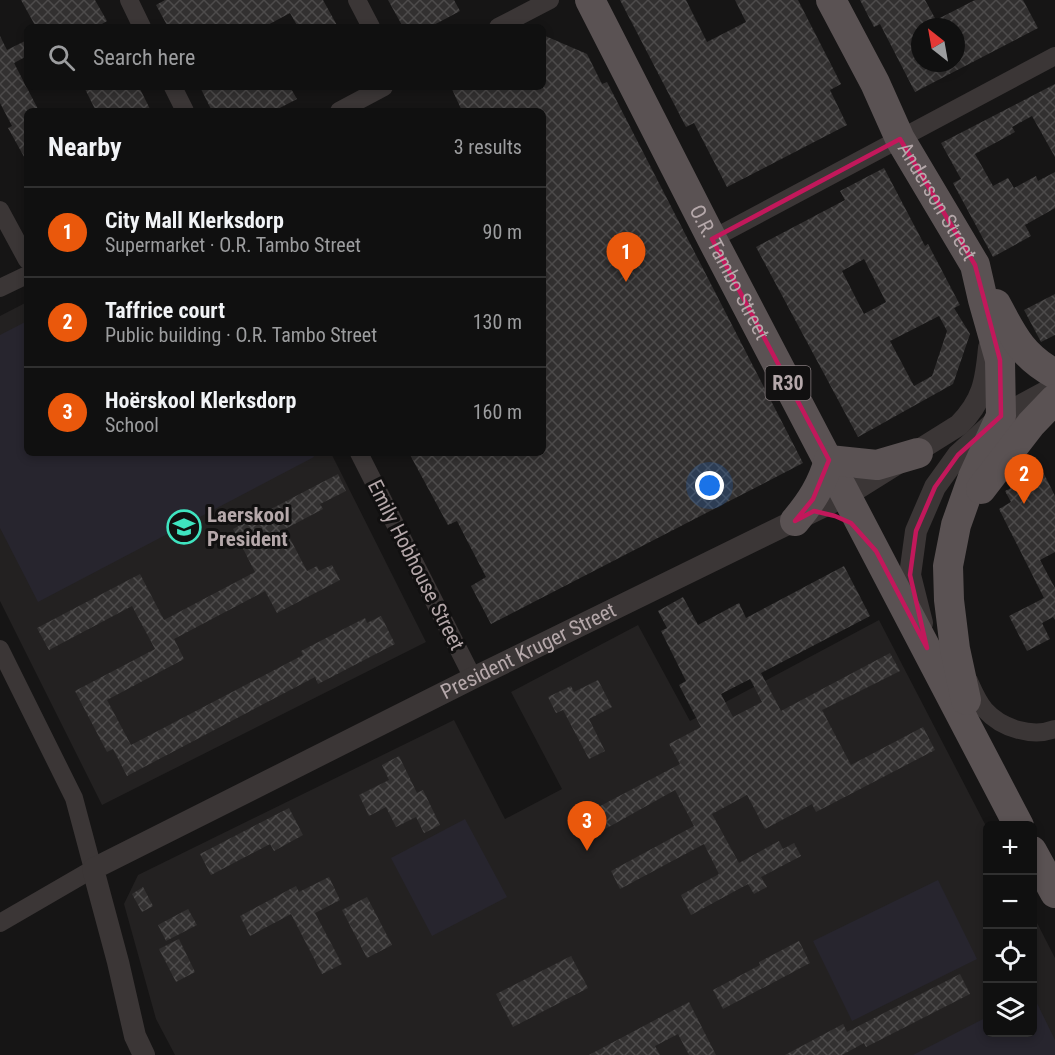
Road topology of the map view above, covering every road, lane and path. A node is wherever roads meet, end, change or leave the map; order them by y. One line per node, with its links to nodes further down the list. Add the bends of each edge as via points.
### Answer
1 (129, 0): 6 (street)
2 (357, 0): 7 (street)
3 (550, 0): 8 (street)
4 (590, 0): 16 (main road, O.R. Tambo Street / R30)
5 (831, 0): 14 (main road, Anderson Street / R30)
6 (141, 24)
7 (369, 24)
8 (504, 24)
9 (1055, 56): 14 (street)
10 (174, 90): 12 (street)
11 (378, 90): 13 (street)
12 (184, 108)
13 (345, 108)
14 (900, 139): 16 (street); 18 (main road, Anderson Street / R30)
15 (0, 210): 17 (street)
16 (712, 239): 28 (main road, O.R. Tambo Street / R30)
17 (24, 254)
18 (975, 265): 21 (main road, Anderson Street / R30); 22 (main road, via 1024,350)
19 (24, 276): 20 (street)
20 (0, 288)
21 (991, 327): 25 (main road, Anderson Street / R30, via 1000,360); 26 (street, President Kruger Street, via 979,400 959,426)
22 (1055, 374)
23 (1055, 387): 25 (street)
24 (1055, 399): 31 (main road, via 1011,449)
25 (1001, 416): 31 (main road, O.R. Tambo Street / R30); 33 (street, via 958,455 940,479 916,531 910,575)
26 (918, 453): 28 (main road, via 877,465); 29 (street, President Kruger Street)
27 (361, 456): 35 (street, Emily Hobhouse Street)
28 (829, 460): 29 (main road, O.R. Tambo Street / R30); 30 (main road)
29 (847, 495): 30 (street, President Kruger Street); 32 (main road, O.R. Tambo Street / R30)
30 (805, 516): 32 (main road, via 835,516 851,524); 35 (street, President Kruger Street)
31 (956, 525): 33 (main road, O.R. Tambo Street / R30)
32 (873, 545): 33 (main road, O.R. Tambo Street / R30)
33 (941, 648): 36 (street, via 985,710 1005,725 1019,731); 37 (main road, O.R. Tambo Street / R30, via 964,692 987,766)
34 (0, 649): 39 (street, via 74,798)
35 (473, 678): 39 (street, President Kruger Street)
36 (1055, 729)
37 (1017, 821)
38 (1037, 860): 40 (main road)
39 (93, 869): 41 (street, President Kruger Street); 42 (street, via 135,1036)
40 (1055, 893)
41 (0, 923)
42 (144, 1055)

